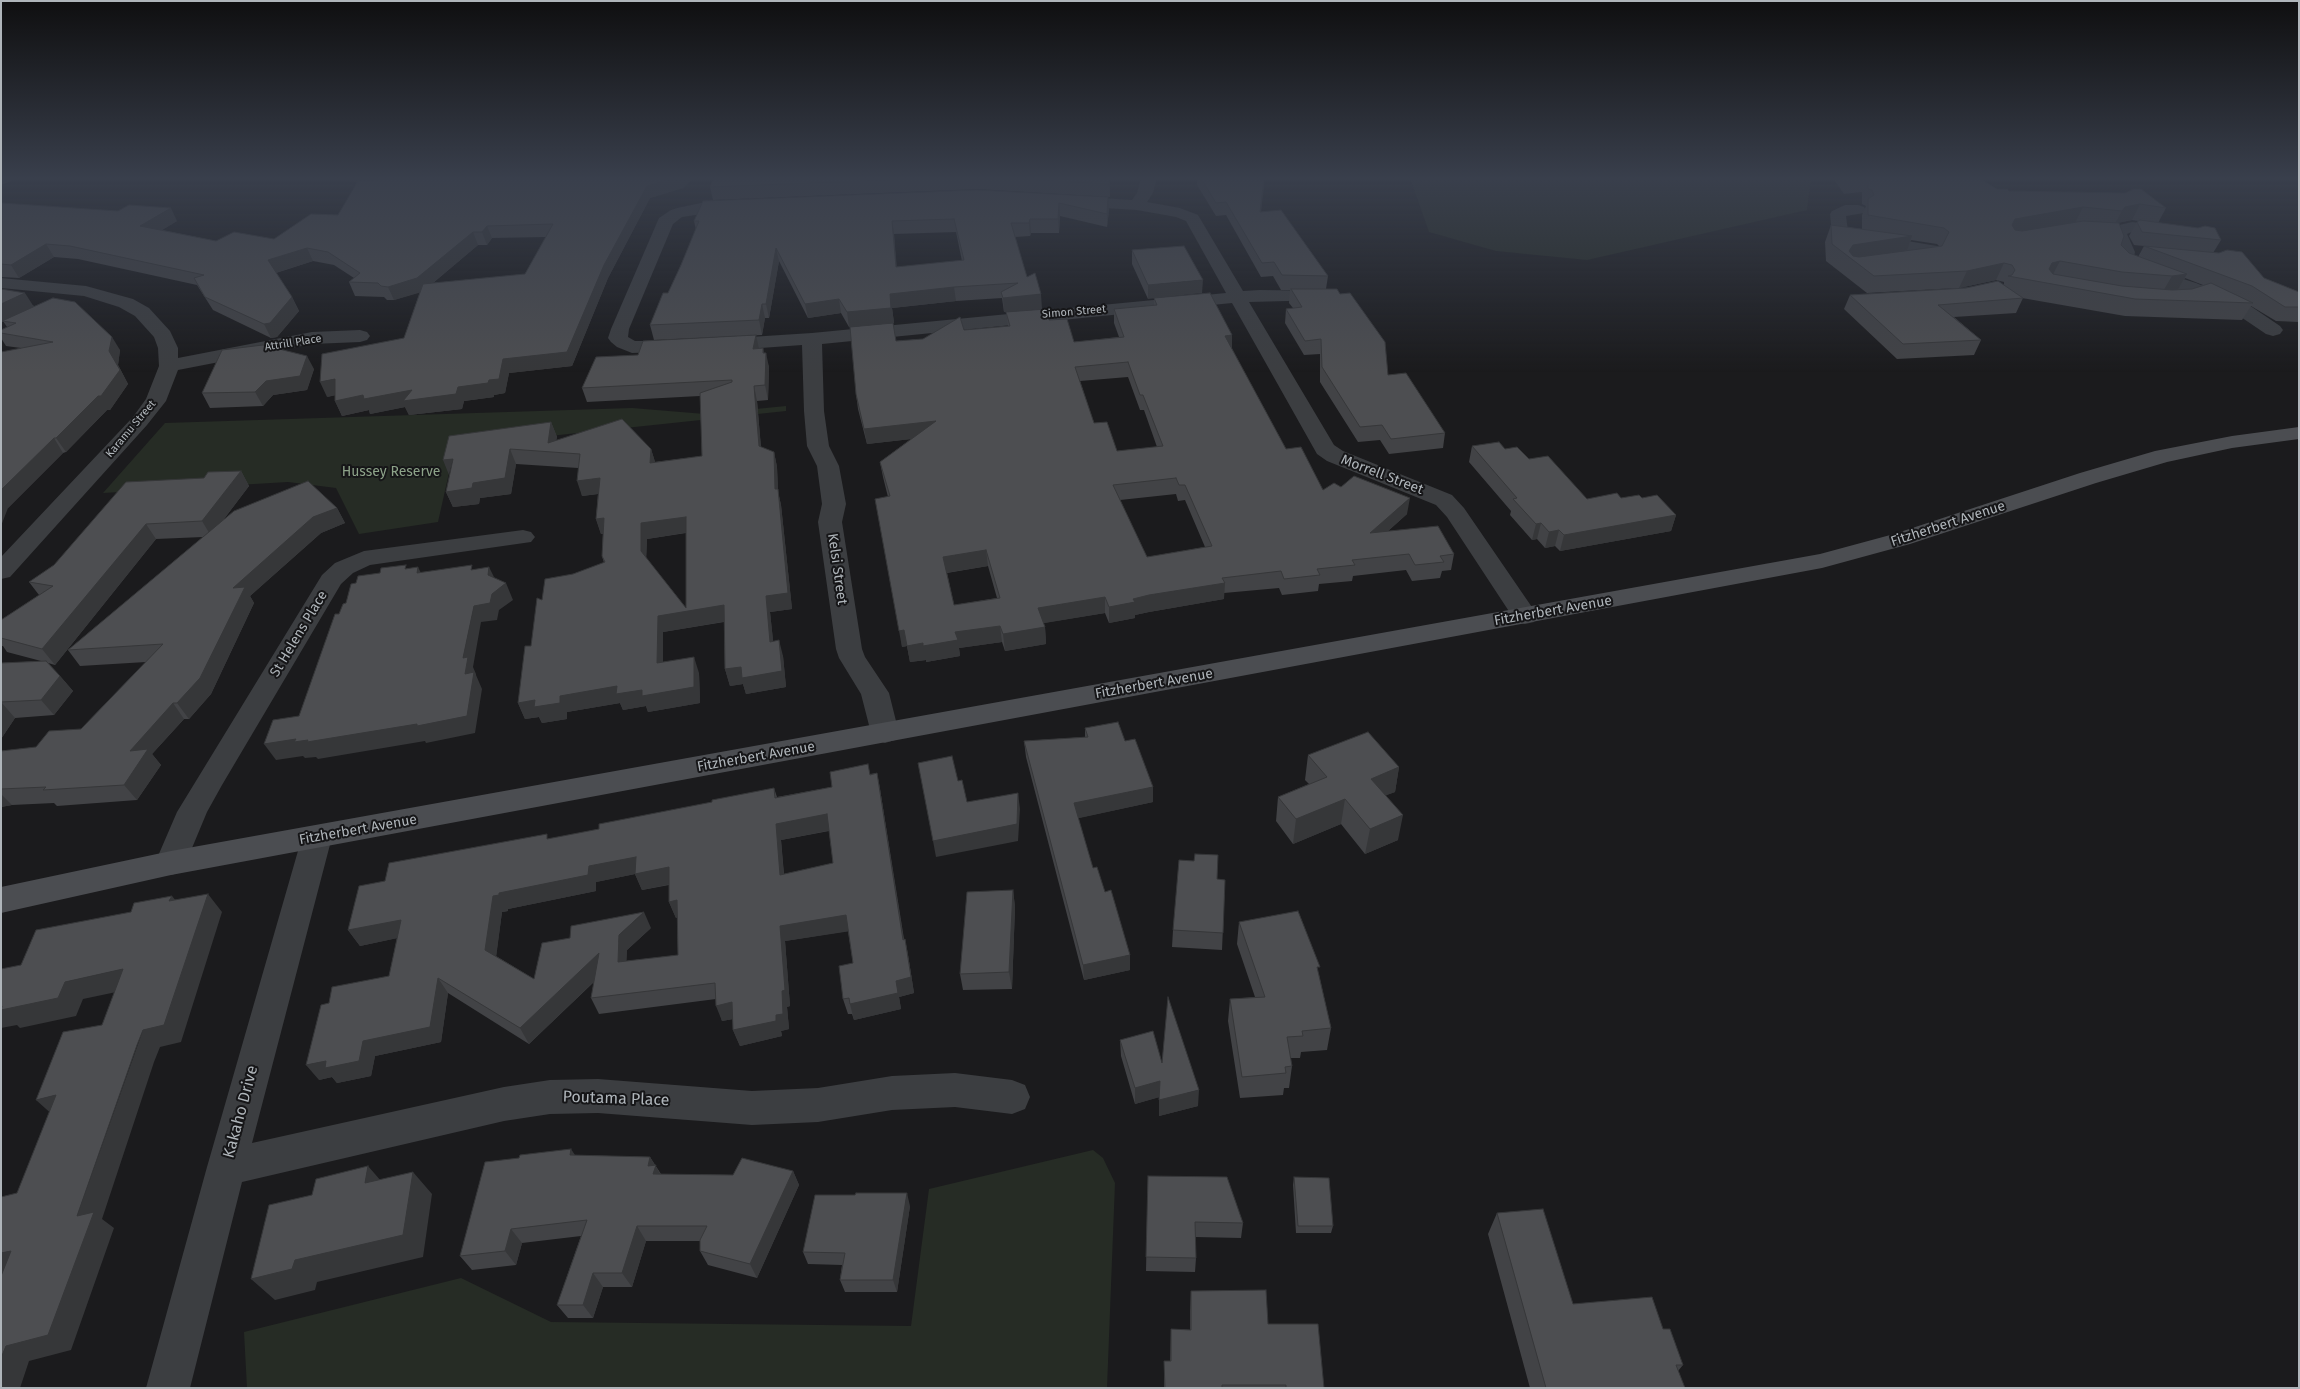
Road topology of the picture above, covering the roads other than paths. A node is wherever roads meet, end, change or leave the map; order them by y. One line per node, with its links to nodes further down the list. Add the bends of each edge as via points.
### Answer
1 (656, 243): 15 (street, Simon Street, via 620,329 618,338 624,344 700,346)
2 (1206, 243): 10 (street, Morrell Street)
3 (1880, 243): 5 (street, via 1933,253)
4 (2126, 243): 8 (street, via 2135,253 2124,262 2132,268)
5 (1897, 262)
6 (1, 283): 7 (street, Karamu Street)
7 (86, 291): 12 (street); 16 (street, Karamu Street, via 126,303 148,317 163,335)
8 (2202, 292): 11 (street); 13 (street, via 2242,309)
9 (1335, 296): 10 (street, Simon Street, via 1274,294)
10 (1238, 297): 15 (street, Simon Street); 20 (street, Morrell Street, via 1325,449 1444,500)
11 (2172, 300)
12 (60, 303)
13 (2273, 330)
14 (360, 336): 16 (street, Attrill Place, via 312,338)
15 (812, 339): 21 (street, Kelsi Street, via 818,446 828,466 834,504 830,522 849,649 875,694)
16 (169, 366): 19 (street, Karamu Street, via 156,401 140,421)
17 (2299, 433): 20 (street, Fitzherbert Avenue, via 2163,456 1902,539 1822,561)
18 (523, 537): 23 (street, St Helens Place, via 364,558 344,568 326,588 210,780 192,812)
19 (1, 572)
20 (1525, 616): 21 (street, Fitzherbert Avenue)
21 (885, 733): 22 (street, Fitzherbert Avenue)
22 (317, 837): 23 (street, Fitzherbert Avenue); 26 (street, Kakaho Drive)
23 (171, 863): 24 (street, Fitzherbert Avenue)
24 (1, 900)
25 (1012, 1097): 26 (street, Poutama Place, via 955,1090 892,1093 818,1105 752,1108 598,1096 550,1097 504,1104)
26 (226, 1167): 27 (street, Kakaho Drive)
27 (168, 1388)

